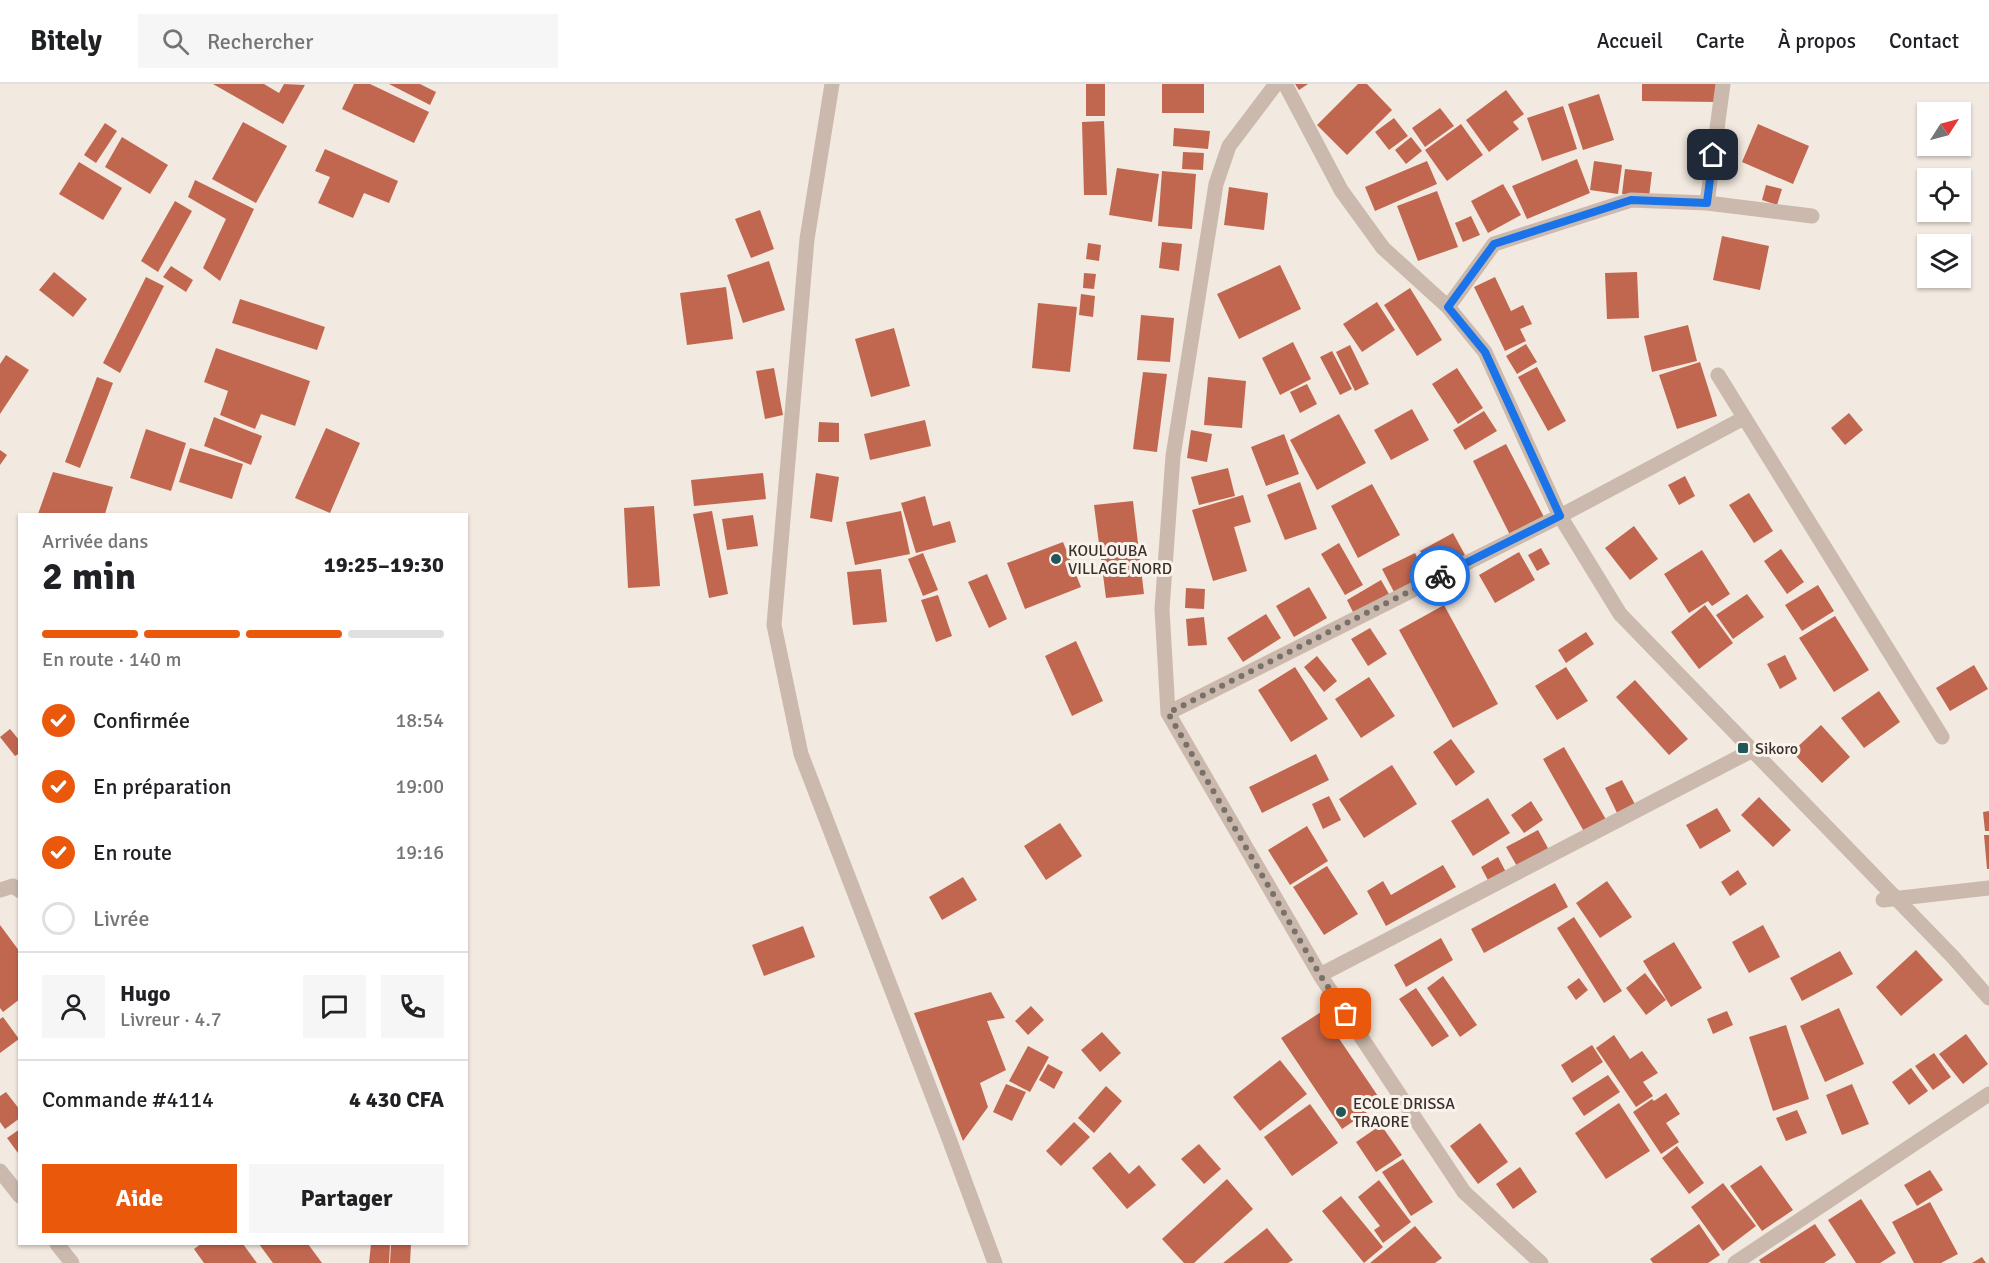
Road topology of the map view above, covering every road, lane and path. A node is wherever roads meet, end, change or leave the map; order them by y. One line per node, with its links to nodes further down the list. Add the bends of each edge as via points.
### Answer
1 (832, 84): 23 (street, via 807,239 774,625 801,754)
2 (1276, 84): 11 (street, via 1229,146 1216,184 1173,456 1162,609)
3 (1286, 84): 7 (street, via 1341,190 1383,248)
4 (1723, 84): 5 (street)
5 (1707, 203): 6 (street); 7 (street, via 1631,200 1494,244)
6 (1812, 216)
7 (1448, 307): 10 (street, via 1485,352)
8 (1718, 375): 9 (street)
9 (1744, 418): 10 (street); 12 (street)
10 (1560, 516): 11 (street); 13 (street, via 1620,614)
11 (1168, 713): 16 (street)
12 (1942, 737)
13 (1751, 751): 15 (street); 16 (street)
14 (1989, 888): 15 (street)
15 (1890, 900): 17 (street, via 1953,957)
16 (1320, 975): 24 (street, via 1464,1192)
17 (1989, 998)
18 (1989, 1094): 25 (street)
19 (0, 1171): 20 (street)
20 (18, 1194)
21 (58, 1245): 22 (street)
22 (72, 1263)
23 (995, 1263)
24 (1541, 1263)
25 (1735, 1263)

